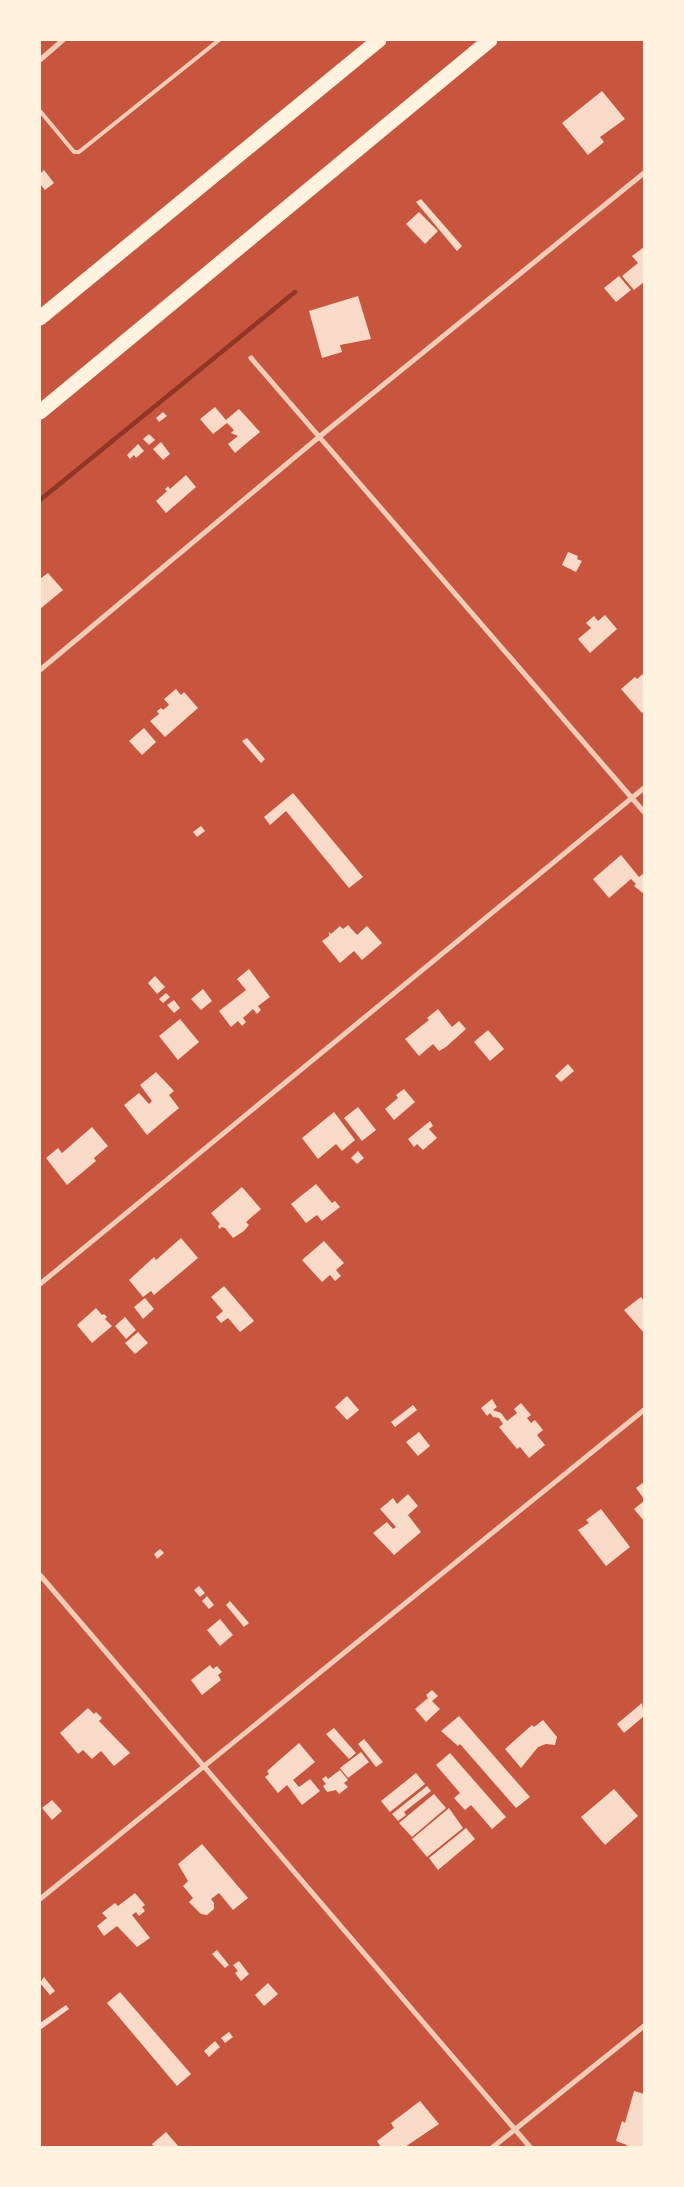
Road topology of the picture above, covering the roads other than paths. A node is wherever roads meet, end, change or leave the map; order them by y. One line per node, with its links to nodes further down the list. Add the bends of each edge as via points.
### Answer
1 (63, 40): 5 (street)
2 (219, 40): 6 (lane, via 79,152 74,152)
3 (379, 40): 8 (highway)
4 (490, 40): 10 (highway)
5 (40, 60)
6 (40, 111)
7 (644, 173): 11 (street)
8 (40, 318)
9 (251, 358): 11 (street)
10 (40, 412)
11 (319, 437): 12 (street); 14 (street)
12 (40, 670)
13 (644, 788): 14 (street)
14 (632, 798): 15 (street); 16 (street)
15 (644, 812)
16 (40, 1284)
17 (644, 1410): 19 (street)
18 (40, 1576): 19 (street)
19 (204, 1766): 20 (street); 22 (street)
20 (40, 1899)
21 (644, 2026): 22 (street)
22 (515, 2129): 23 (street); 24 (street)
23 (493, 2147)
24 (530, 2147)

